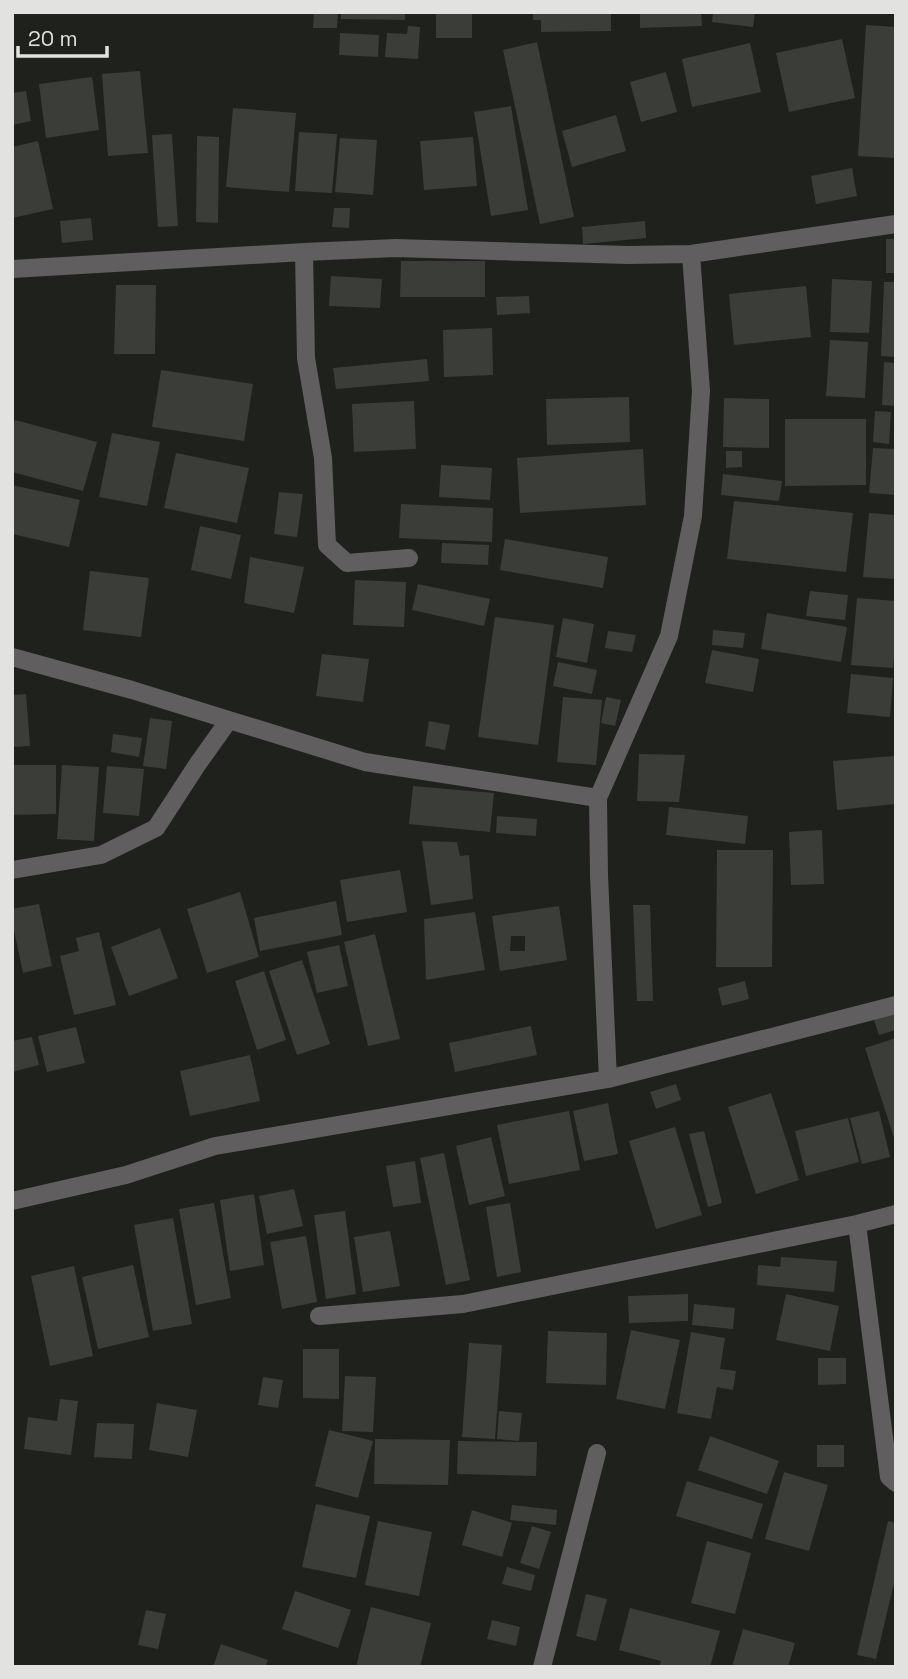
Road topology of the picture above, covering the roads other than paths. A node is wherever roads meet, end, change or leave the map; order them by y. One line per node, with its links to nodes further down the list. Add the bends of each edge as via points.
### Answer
1 (896, 224): 3 (street)
2 (304, 252): 3 (street, via 396,248); 4 (street); 5 (street, via 306,358 323,458 327,545 347,563)
3 (691, 254): 8 (street, via 701,391 694,516 669,636)
4 (12, 269)
5 (409, 558)
6 (12, 657): 7 (street)
7 (229, 720): 8 (street, via 365,762); 9 (street, via 156,828 101,855)
8 (598, 798): 11 (street)
9 (12, 870)
10 (896, 1005): 11 (street)
11 (607, 1079): 12 (street, via 215,1146 126,1175)
12 (12, 1201)
13 (896, 1214): 14 (street)
14 (857, 1224): 15 (street, via 463,1304); 17 (street, via 889,1477)
15 (319, 1316)
16 (597, 1453): 18 (street)
17 (896, 1483)
18 (542, 1667)

